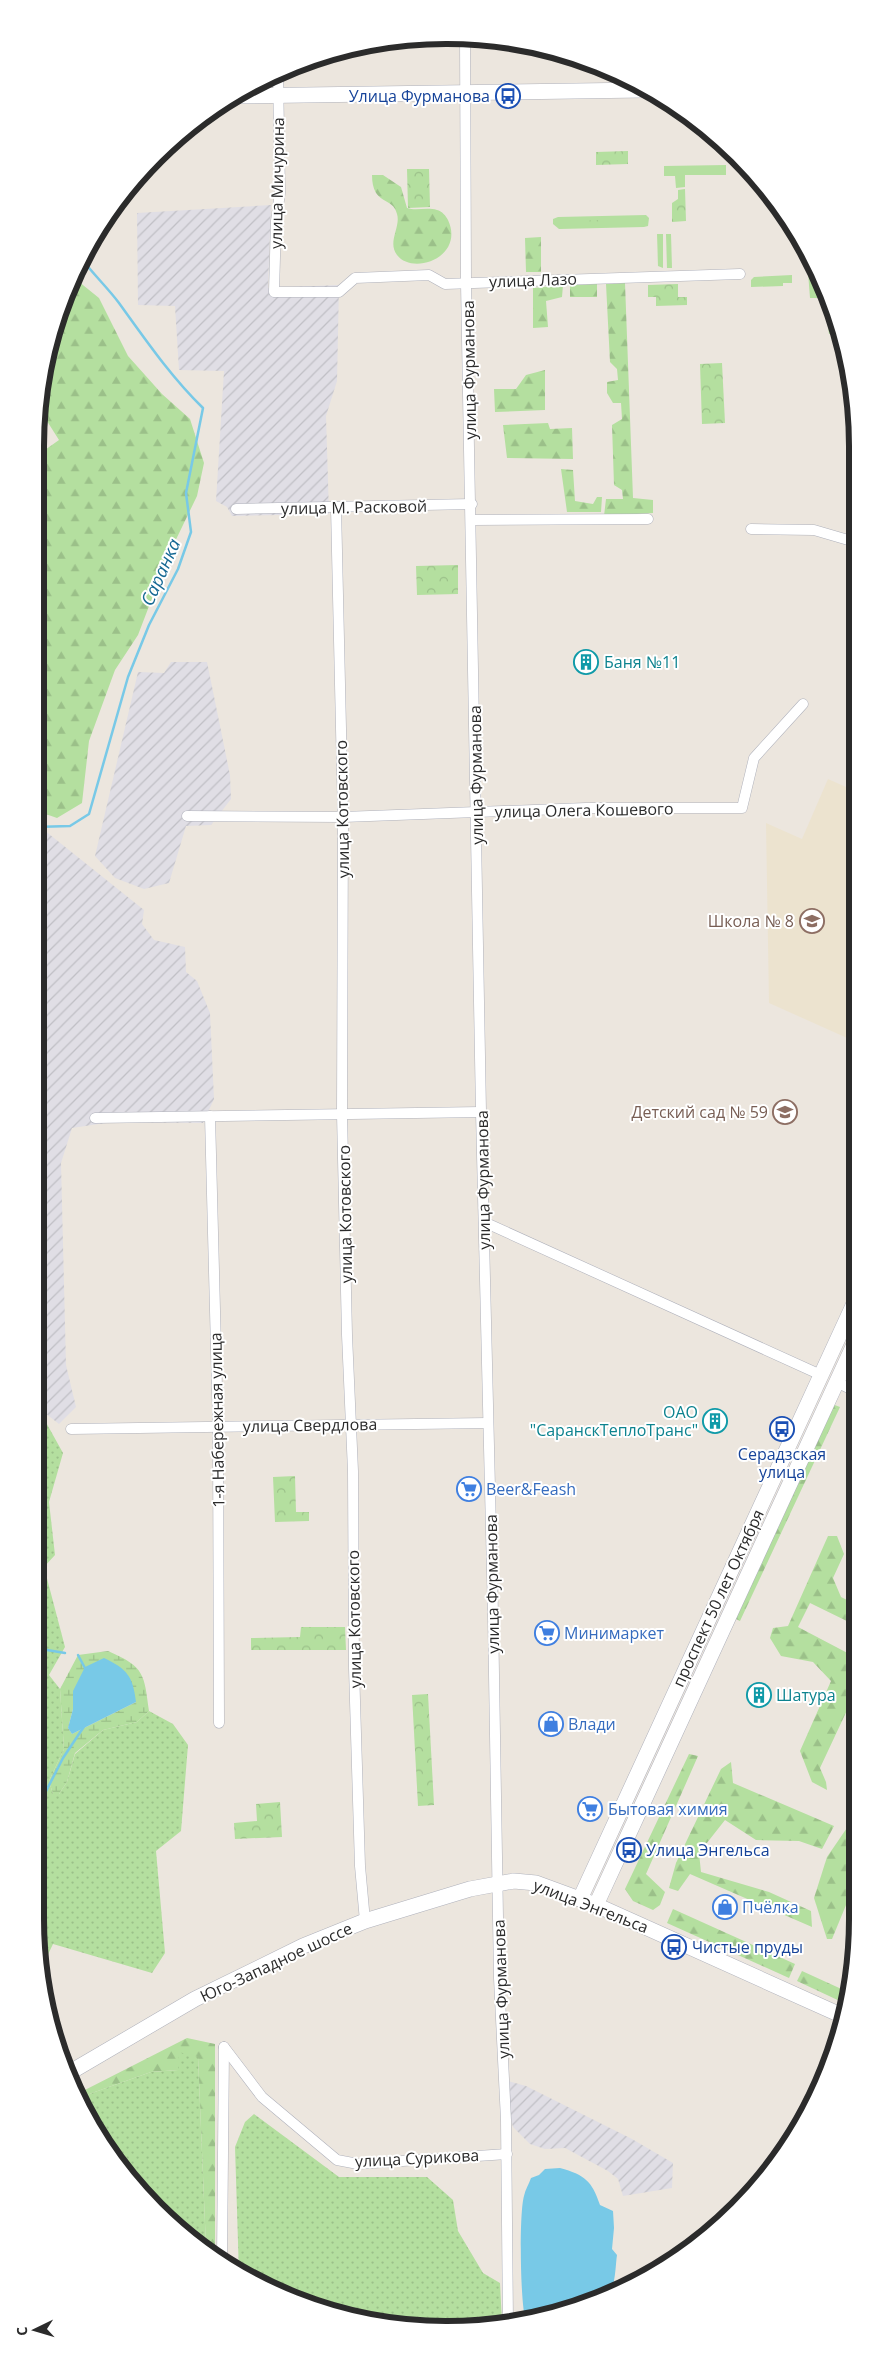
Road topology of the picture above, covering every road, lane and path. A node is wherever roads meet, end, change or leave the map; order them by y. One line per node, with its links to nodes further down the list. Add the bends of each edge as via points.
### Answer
1 (465, 45): 4 (street, улица Фурманова)
2 (278, 80): 5 (street, улица Мичурина)
3 (634, 90): 4 (main road)
4 (465, 92): 5 (main road); 8 (street, улица Фурманова)
5 (278, 95): 6 (main road); 9 (street, улица Мичурина, via 280,193)
6 (249, 96)
7 (740, 274): 8 (street, улица Лазо)
8 (466, 283): 9 (street, улица Лазо, via 445,284 429,275 355,278 339,292); 10 (street, улица Фурманова)
9 (274, 292)
10 (472, 504): 11 (street, улица М. Расковой); 14 (street, улица Фурманова)
11 (336, 507): 12 (street, улица М. Расковой); 20 (street, улица Котовского)
12 (236, 509)
13 (648, 519): 14 (street)
14 (472, 520): 18 (street, улица Фурманова)
15 (751, 529): 16 (street, via 814,530)
16 (849, 540)
17 (803, 704): 18 (street, улица Олега Кошевого, via 754,758 742,808 586,808)
18 (476, 813): 20 (street, улица Олега Кошевого); 21 (street, улица Фурманова)
19 (187, 816): 20 (street, улица Олега Кошевого)
20 (343, 817): 22 (street, улица Котовского)
21 (481, 1112): 22 (street); 25 (street, улица Фурманова)
22 (342, 1114): 23 (street); 31 (street, улица Котовского)
23 (210, 1116): 24 (street); 33 (street, 1-я Набережная улица)
24 (95, 1118)
25 (484, 1222): 28 (street); 32 (street, улица Фурманова)
26 (849, 1313): 28 (main road, проспект 50 лет Октября)
27 (849, 1355): 29 (main road, проспект 50 лет Октября)
28 (821, 1375): 29 (main road); 37 (main road, проспект 50 лет Октября)
29 (836, 1382): 30 (street); 38 (main road, проспект 50 лет Октября)
30 (849, 1388)
31 (350, 1423): 32 (street, улица Свердлова); 33 (street, улица Свердлова); 39 (street, улица Котовского, via 355,1719)
32 (488, 1423): 36 (street, улица Фурманова)
33 (218, 1427): 34 (street, улица Свердлова); 35 (street, 1-я Набережная улица)
34 (71, 1429)
35 (219, 1723)
36 (498, 1883): 37 (main road, улица Энгельса, via 530,1882); 39 (main road, Юго-Западное шоссе); 42 (street, улица Фурманова)
37 (580, 1899): 38 (main road, улица Энгельса)
38 (596, 1905): 40 (main road, улица Энгельса)
39 (365, 1921): 41 (main road, Юго-Западное шоссе, via 195,1999)
40 (838, 2015)
41 (73, 2070)
42 (506, 2154): 43 (street, улица Сурикова, via 358,2164 337,2160 262,2097 224,2047); 44 (street, улица Фурманова)
43 (222, 2252)
44 (508, 2317)

